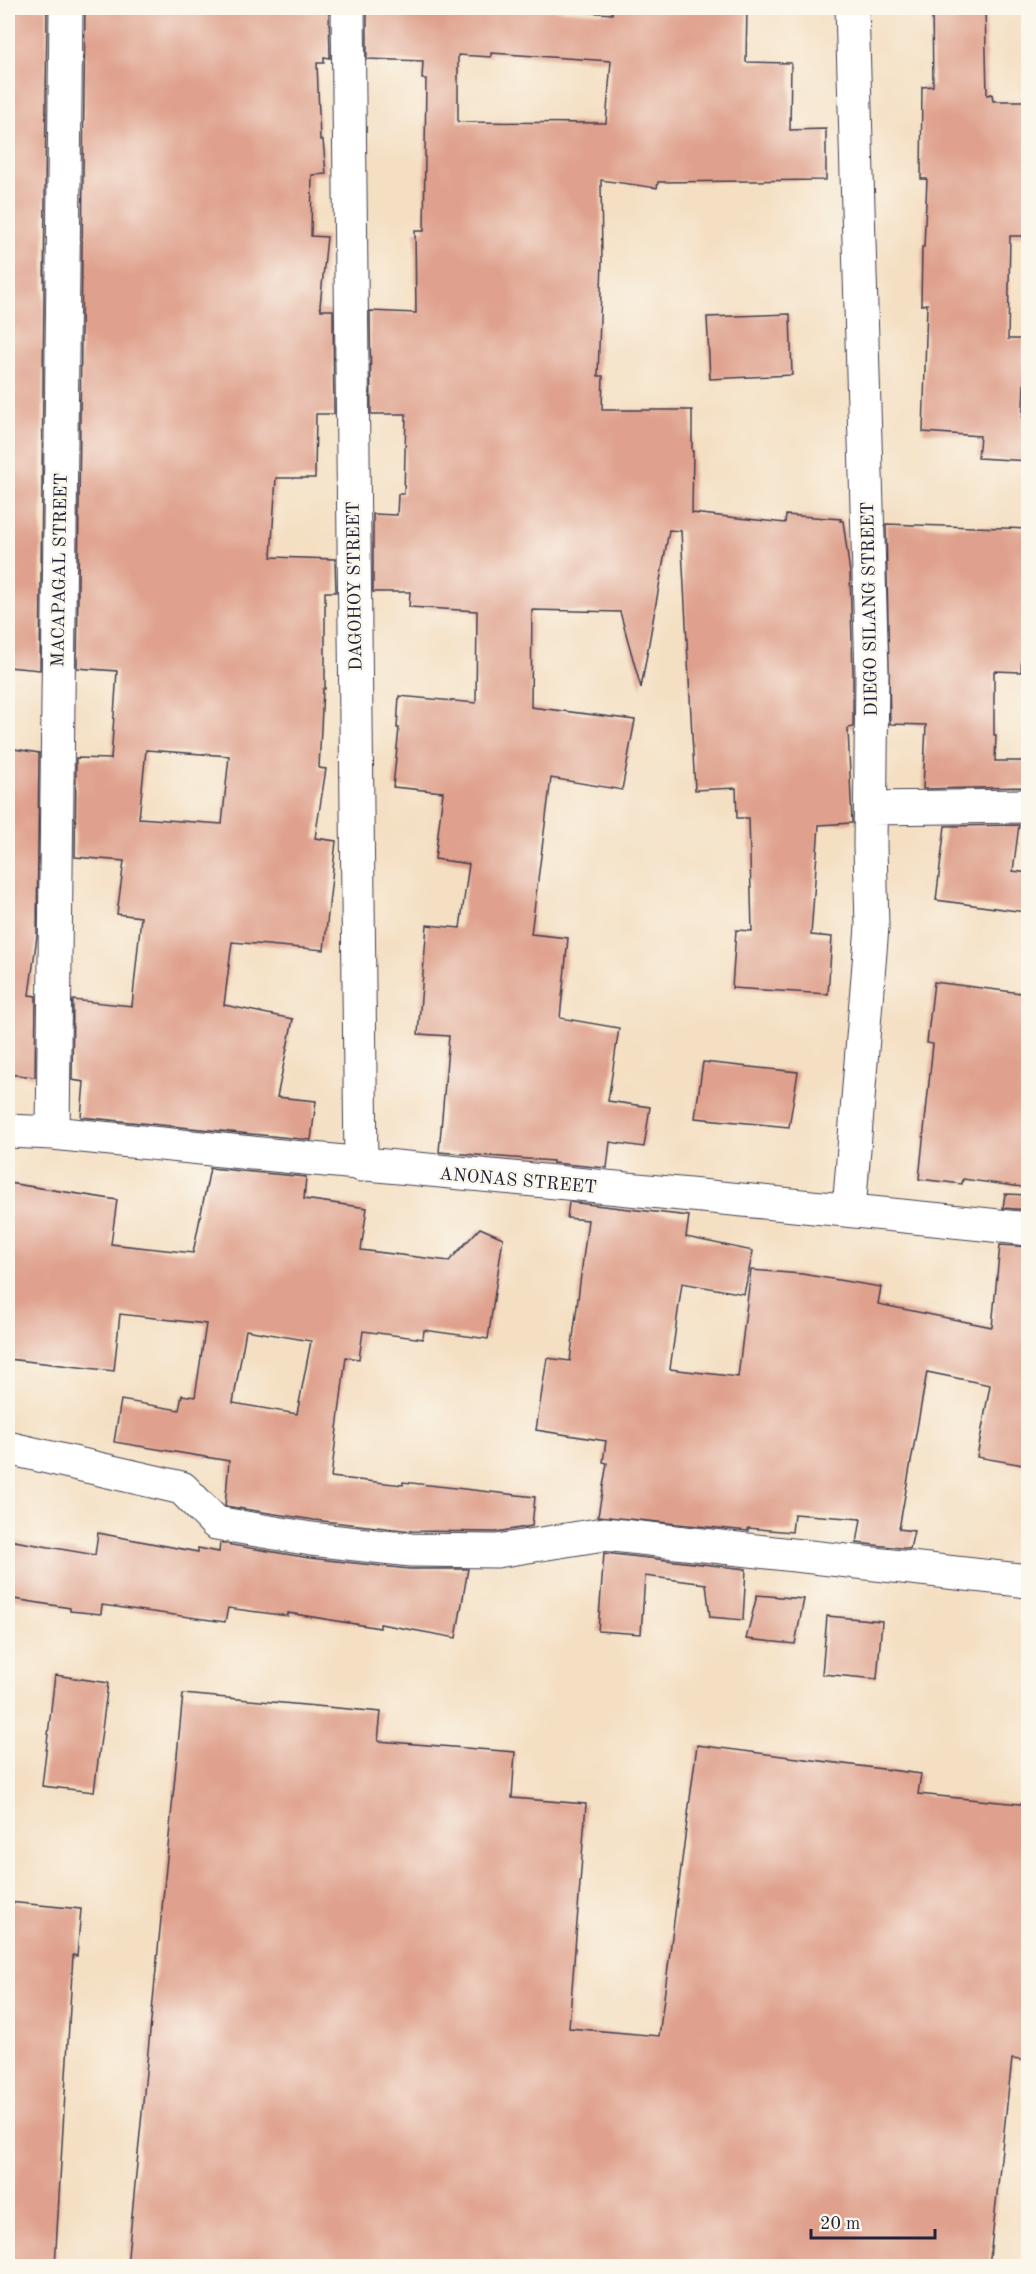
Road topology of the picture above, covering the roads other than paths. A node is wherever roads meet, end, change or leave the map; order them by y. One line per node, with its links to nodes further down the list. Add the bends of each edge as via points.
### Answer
1 (66, 8): 7 (street, MACAPAGAL STREET)
2 (348, 8): 8 (street, DAGOHOY STREET)
3 (852, 8): 5 (street, DIEGO SILANG STREET, via 872,674)
4 (1029, 806): 5 (street)
5 (871, 808): 9 (street, DIEGO SILANG STREET, via 872,927)
6 (8, 1131): 7 (street, ANONAS STREET)
7 (53, 1134): 8 (street, ANONAS STREET)
8 (361, 1165): 9 (street, ANONAS STREET)
9 (849, 1210): 10 (street, ANONAS STREET)
10 (1029, 1229)
11 (8, 1448): 12 (street, via 182,1488 216,1523 311,1539 411,1550 497,1551 604,1534)
12 (1029, 1581)

